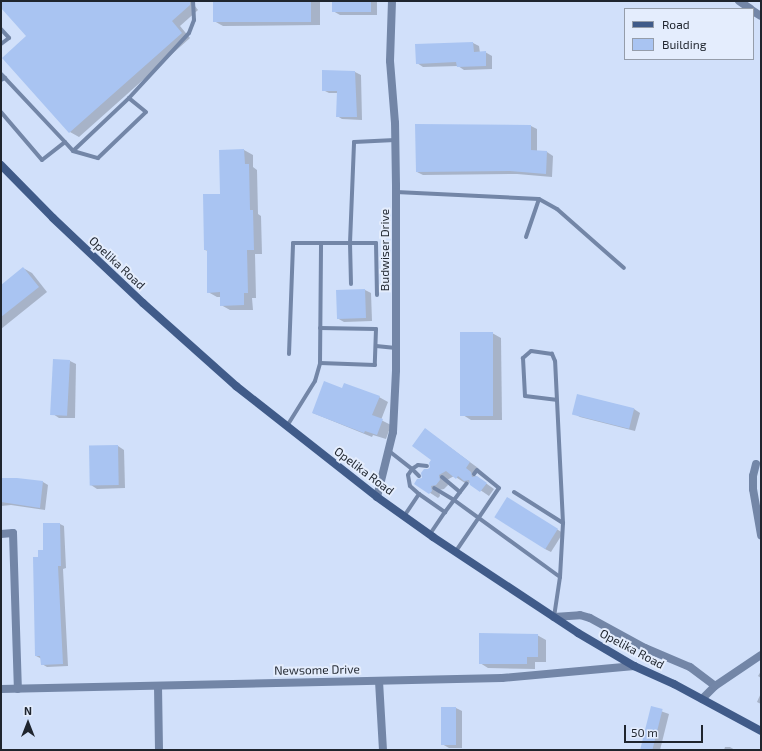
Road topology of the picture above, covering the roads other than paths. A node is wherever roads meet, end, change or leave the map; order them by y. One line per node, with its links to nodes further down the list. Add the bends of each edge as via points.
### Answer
1 (193, 1): 8 (lane, via 194,20 189,33)
2 (392, 1): 10 (street, Budwiser Drive, via 390,61)
3 (740, 1): 4 (street)
4 (749, 8)
5 (1, 29): 6 (lane, via 8,38)
6 (1, 44)
7 (2, 77): 11 (lane)
8 (129, 98): 12 (lane); 12 (lane, via 146,112 98,158)
9 (1, 112): 11 (lane, via 42,160)
10 (395, 140): 14 (street, Budwiser Drive); 18 (lane, via 354,142)
11 (65, 142): 12 (lane)
12 (73, 151)
13 (1, 164): 28 (main road, Opelika Road, via 52,218 142,303 236,386)
14 (396, 192): 15 (lane); 24 (street, Budwiser Drive)
15 (539, 199): 16 (lane); 19 (lane, via 557,209)
16 (526, 237)
17 (321, 243): 18 (lane); 22 (lane); 25 (lane, via 293,243)
18 (350, 243): 20 (lane); 21 (lane, via 376,243)
19 (624, 268)
20 (351, 284)
21 (377, 295)
22 (320, 328): 23 (lane, via 376,329); 26 (lane)
23 (376, 346): 24 (lane); 26 (lane, via 375,365)
24 (396, 348): 29 (street, Budwiser Drive, via 393,432)
25 (289, 354)
26 (320, 363): 28 (lane, via 315,381)
27 (556, 400): 27 (lane, via 555,361 552,354 531,351 523,358 525,396); 46 (lane)
28 (286, 426): 41 (main road, Opelika Road)
29 (389, 451): 32 (lane); 41 (street, Budwiser Drive)
30 (756, 464): 49 (street, via 753,476)
31 (427, 466): 32 (lane, via 418,465)
32 (412, 469): 34 (lane); 40 (lane, via 408,475 410,486)
33 (474, 474): 45 (lane, via 477,470 498,488)
34 (420, 476)
35 (442, 477): 38 (lane)
36 (467, 483): 38 (lane)
37 (434, 488): 42 (lane)
38 (460, 492): 42 (lane)
39 (514, 492): 46 (lane)
40 (419, 494): 43 (lane); 44 (lane)
41 (377, 497): 44 (main road, Opelika Road)
42 (454, 500): 43 (lane); 45 (lane)
43 (445, 512): 48 (lane)
44 (404, 516): 48 (main road, Opelika Road)
45 (478, 518): 50 (lane); 51 (lane)
46 (563, 523): 51 (lane)
47 (1, 534): 59 (street, via 13,533)
48 (430, 534): 50 (main road, Opelika Road)
49 (761, 535)
50 (456, 551): 52 (main road, Opelika Road)
51 (560, 577): 52 (lane)
52 (554, 617): 54 (main road, Opelika Road); 57 (street, via 590,618 645,648 690,667)
53 (761, 655): 57 (street)
54 (634, 666): 55 (street, Newsome Drive, via 502,678); 60 (main road, Opelika Road)
55 (379, 681): 56 (street, Newsome Drive); 63 (street)
56 (158, 686): 59 (street, Newsome Drive); 62 (street)
57 (715, 686): 60 (street)
58 (1, 689): 59 (street, Newsome Drive)
59 (18, 689)
60 (702, 700): 61 (main road, Opelika Road)
61 (761, 731)
62 (159, 750)
63 (383, 750)

